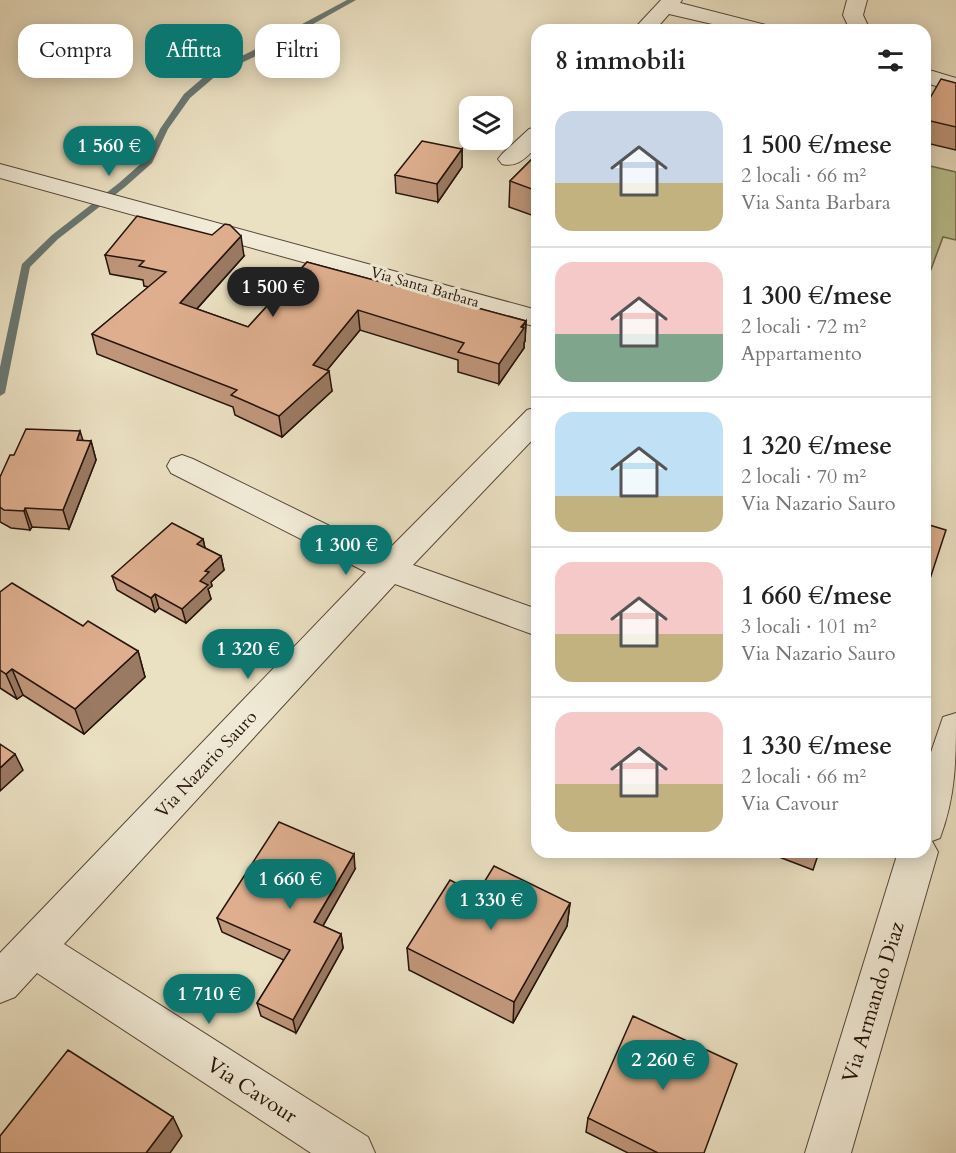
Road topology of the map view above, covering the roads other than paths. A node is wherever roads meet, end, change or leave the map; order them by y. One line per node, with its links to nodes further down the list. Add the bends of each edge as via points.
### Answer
1 (857, 0): 6 (street, via 852,9)
2 (668, 4): 3 (street); 4 (street, via 675,15); 5 (street)
3 (649, 24)
4 (711, 24)
5 (739, 24)
6 (856, 24)
7 (931, 78): 8 (street)
8 (956, 85)
9 (531, 140): 10 (street)
10 (510, 159)
11 (0, 171): 12 (street, Via Santa Barbara)
12 (531, 317)
13 (531, 423): 15 (street, Via Nazario Sauro)
14 (182, 466): 15 (street)
15 (389, 569): 16 (street); 21 (street, Via Nazario Sauro)
16 (531, 621)
17 (956, 728): 18 (street)
18 (941, 772): 19 (street)
19 (931, 808)
20 (916, 858): 24 (street, Via Armando Diaz)
21 (33, 947): 22 (street, Via Nazario Sauro); 23 (street, Via Cavour)
22 (0, 983)
23 (352, 1153)
24 (828, 1153)

